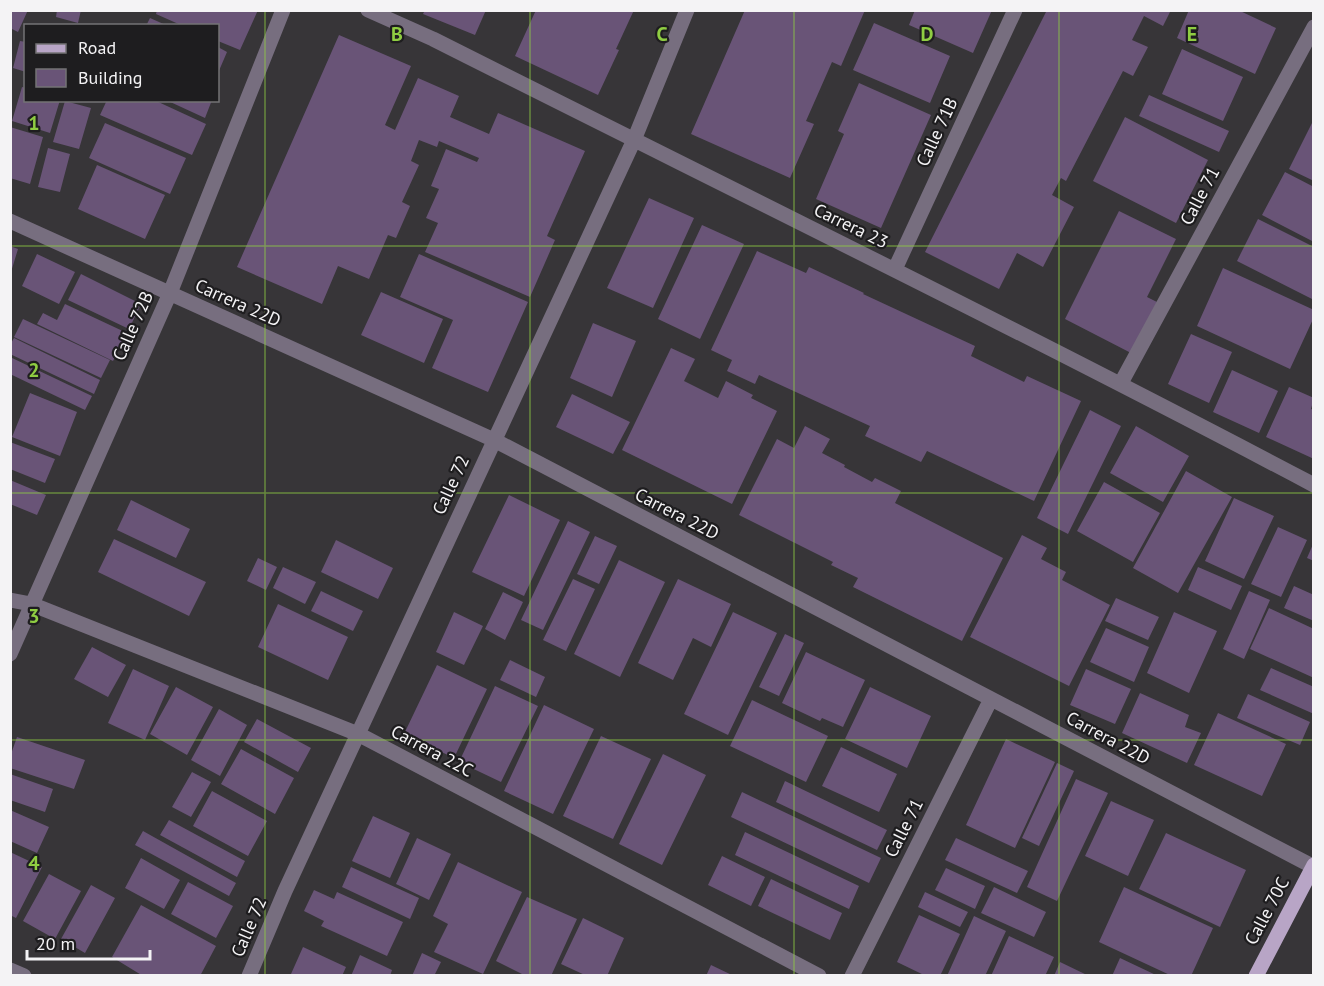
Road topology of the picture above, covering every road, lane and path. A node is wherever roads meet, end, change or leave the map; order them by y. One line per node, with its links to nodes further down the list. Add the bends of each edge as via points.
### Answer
1 (283, 10): 9 (street, Calle 72B)
2 (368, 10): 6 (street, Carrera 23)
3 (687, 10): 6 (street, Calle 72)
4 (1015, 10): 8 (street, Calle 71B)
5 (1314, 27): 10 (street, Calle 71)
6 (634, 140): 8 (street, Carrera 23); 11 (street, Calle 72)
7 (10, 221): 9 (street, Carrera 22D)
8 (895, 269): 10 (street, Carrera 23)
9 (170, 293): 11 (street, Carrera 22D); 14 (street, Calle 72B)
10 (1121, 383): 12 (street, Carrera 23)
11 (494, 440): 16 (street, Carrera 22D); 17 (street, Calle 72)
12 (1314, 485)
13 (10, 600): 14 (street, Carrera 22C)
14 (31, 604): 15 (street, Calle 72B); 17 (street, Carrera 22C)
15 (10, 654)
16 (991, 699): 18 (street, Carrera 22D); 23 (street, Calle 71)
17 (358, 734): 21 (street, Calle 72); 22 (street, Carrera 22C)
18 (1313, 866): 24 (main road, Calle 70C)
19 (10, 970): 20 (street)
20 (24, 975)
21 (249, 975)
22 (819, 975)
23 (852, 975)
24 (1256, 975)

